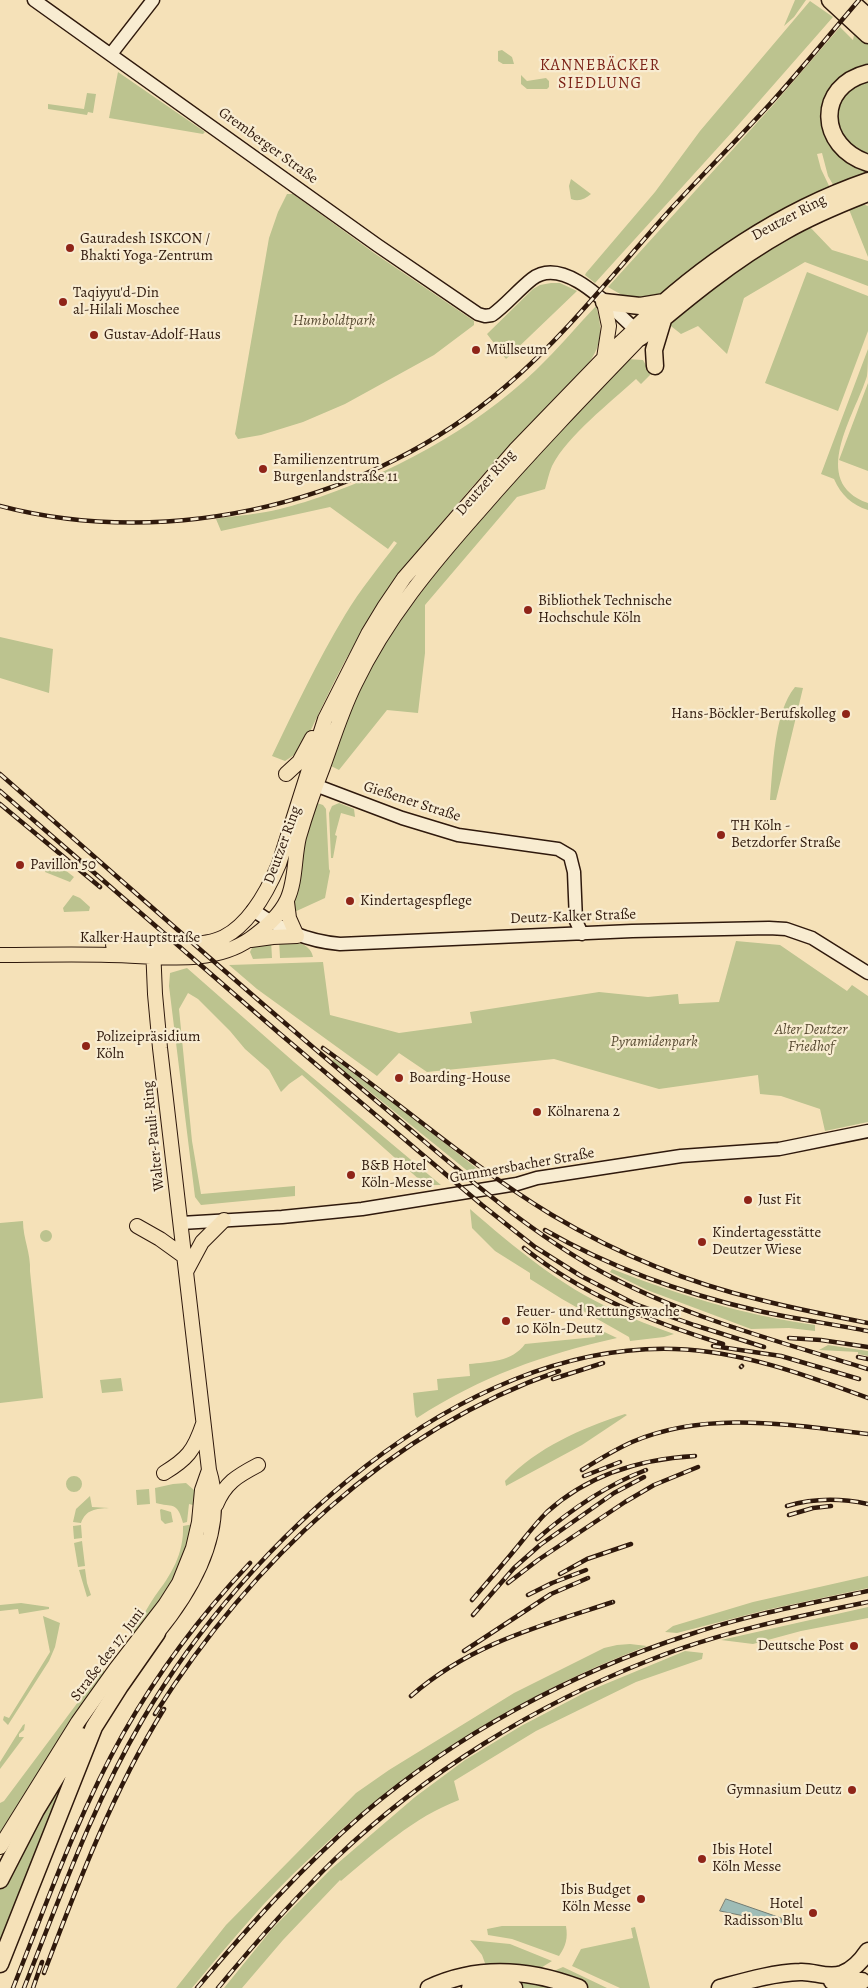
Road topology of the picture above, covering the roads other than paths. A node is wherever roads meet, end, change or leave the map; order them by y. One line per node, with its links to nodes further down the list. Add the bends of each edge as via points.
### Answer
1 (34, 0): 7 (street, Gremberger Straße)
2 (153, 0): 7 (street)
3 (830, 0): 6 (highway)
4 (849, 0): 5 (highway)
5 (868, 17)
6 (868, 35)
7 (111, 54): 13 (street, Gremberger Straße, via 377,245 485,316 498,311 532,279 551,272 576,279)
8 (868, 72): 9 (highway, via 841,86 829,116 830,127 842,148)
9 (868, 163)
10 (868, 182): 12 (highway, Deutzer Ring)
11 (868, 193): 12 (highway, Deutzer Ring)
12 (847, 195): 14 (highway, Deutzer Ring, via 828,203 748,253)
13 (604, 302): 14 (highway); 15 (street); 16 (main road, via 609,326)
14 (664, 310): 15 (highway, Deutzer Ring); 17 (highway, via 655,341)
15 (638, 333): 16 (main road, Deutzer Ring); 20 (main road, Deutzer Ring, via 415,586 355,684)
16 (604, 358): 18 (main road, Deutzer Ring, via 516,449 404,578 368,634)
17 (655, 366)
18 (325, 719): 19 (main road, via 299,762); 20 (main road, Deutzer Ring)
19 (286, 774)
20 (310, 783): 21 (main road, Deutzer Ring); 22 (main road, Deutzer Ring, via 279,864); 23 (street, Gießener Straße, via 458,835 558,849 570,856)
21 (287, 902): 24 (main road, Deutzer Ring); 27 (main road, via 289,918)
22 (253, 910): 24 (street, Deutz-Kalker Straße); 30 (main road, Kalker Hauptstraße, via 233,932 218,939)
23 (576, 911): 25 (street); 26 (street)
24 (271, 922): 27 (street, Deutz-Kalker Straße); 28 (main road, Kalker Hauptstraße)
25 (582, 934): 26 (street, Deutz-Kalker Straße); 32 (street, Deutz-Kalker Straße, via 786,929 818,941)
26 (561, 935): 27 (street, Deutz-Kalker Straße, via 358,944 322,942)
27 (297, 936): 28 (main road)
28 (248, 941): 30 (main road, Kalker Hauptstraße, via 212,954 172,957)
29 (0, 946): 30 (main road, Kalker Hauptstraße)
30 (153, 950): 31 (main road, Kalker Hauptstraße); 35 (main road, Walter-Pauli-Ring, via 160,1048)
31 (0, 955)
32 (868, 973)
33 (868, 1131): 34 (street, Gummersbacher Straße, via 779,1149 681,1156 362,1208)
34 (224, 1220): 35 (street, Gummersbacher Straße); 37 (main road)
35 (180, 1223): 37 (main road, Straße des 17. Juni)
36 (137, 1226): 37 (main road, via 160,1239)
37 (186, 1264): 38 (main road, Straße des 17. Juni)
38 (204, 1424): 40 (main road, Straße des 17. Juni); 41 (main road, via 190,1454)
39 (258, 1465): 42 (main road, via 234,1478 221,1494)
40 (209, 1470): 42 (main road, Straße des 17. Juni); 44 (main road, Straße des 17. Juni, via 202,1490 193,1548 179,1582 78,1722)
41 (164, 1474)
42 (214, 1510): 43 (main road, Straße des 17. Juni, via 208,1546 201,1564 175,1611)
43 (157, 1633): 45 (highway, via 86,1727 36,1810); 48 (highway, via 94,1727)
44 (0, 1847)
45 (0, 1880)
46 (868, 1951): 49 (highway, via 842,1974)
47 (868, 1963): 51 (main road)
48 (0, 1964)
49 (791, 1973): 51 (highway); 56 (highway)
50 (493, 1978): 52 (highway, via 462,1976); 53 (highway); 54 (highway); 55 (highway, via 526,1973)
51 (856, 1981): 57 (main road)
52 (429, 1988)
53 (470, 1988)
54 (514, 1988)
55 (579, 1988)
56 (720, 1988)
57 (827, 1988)

